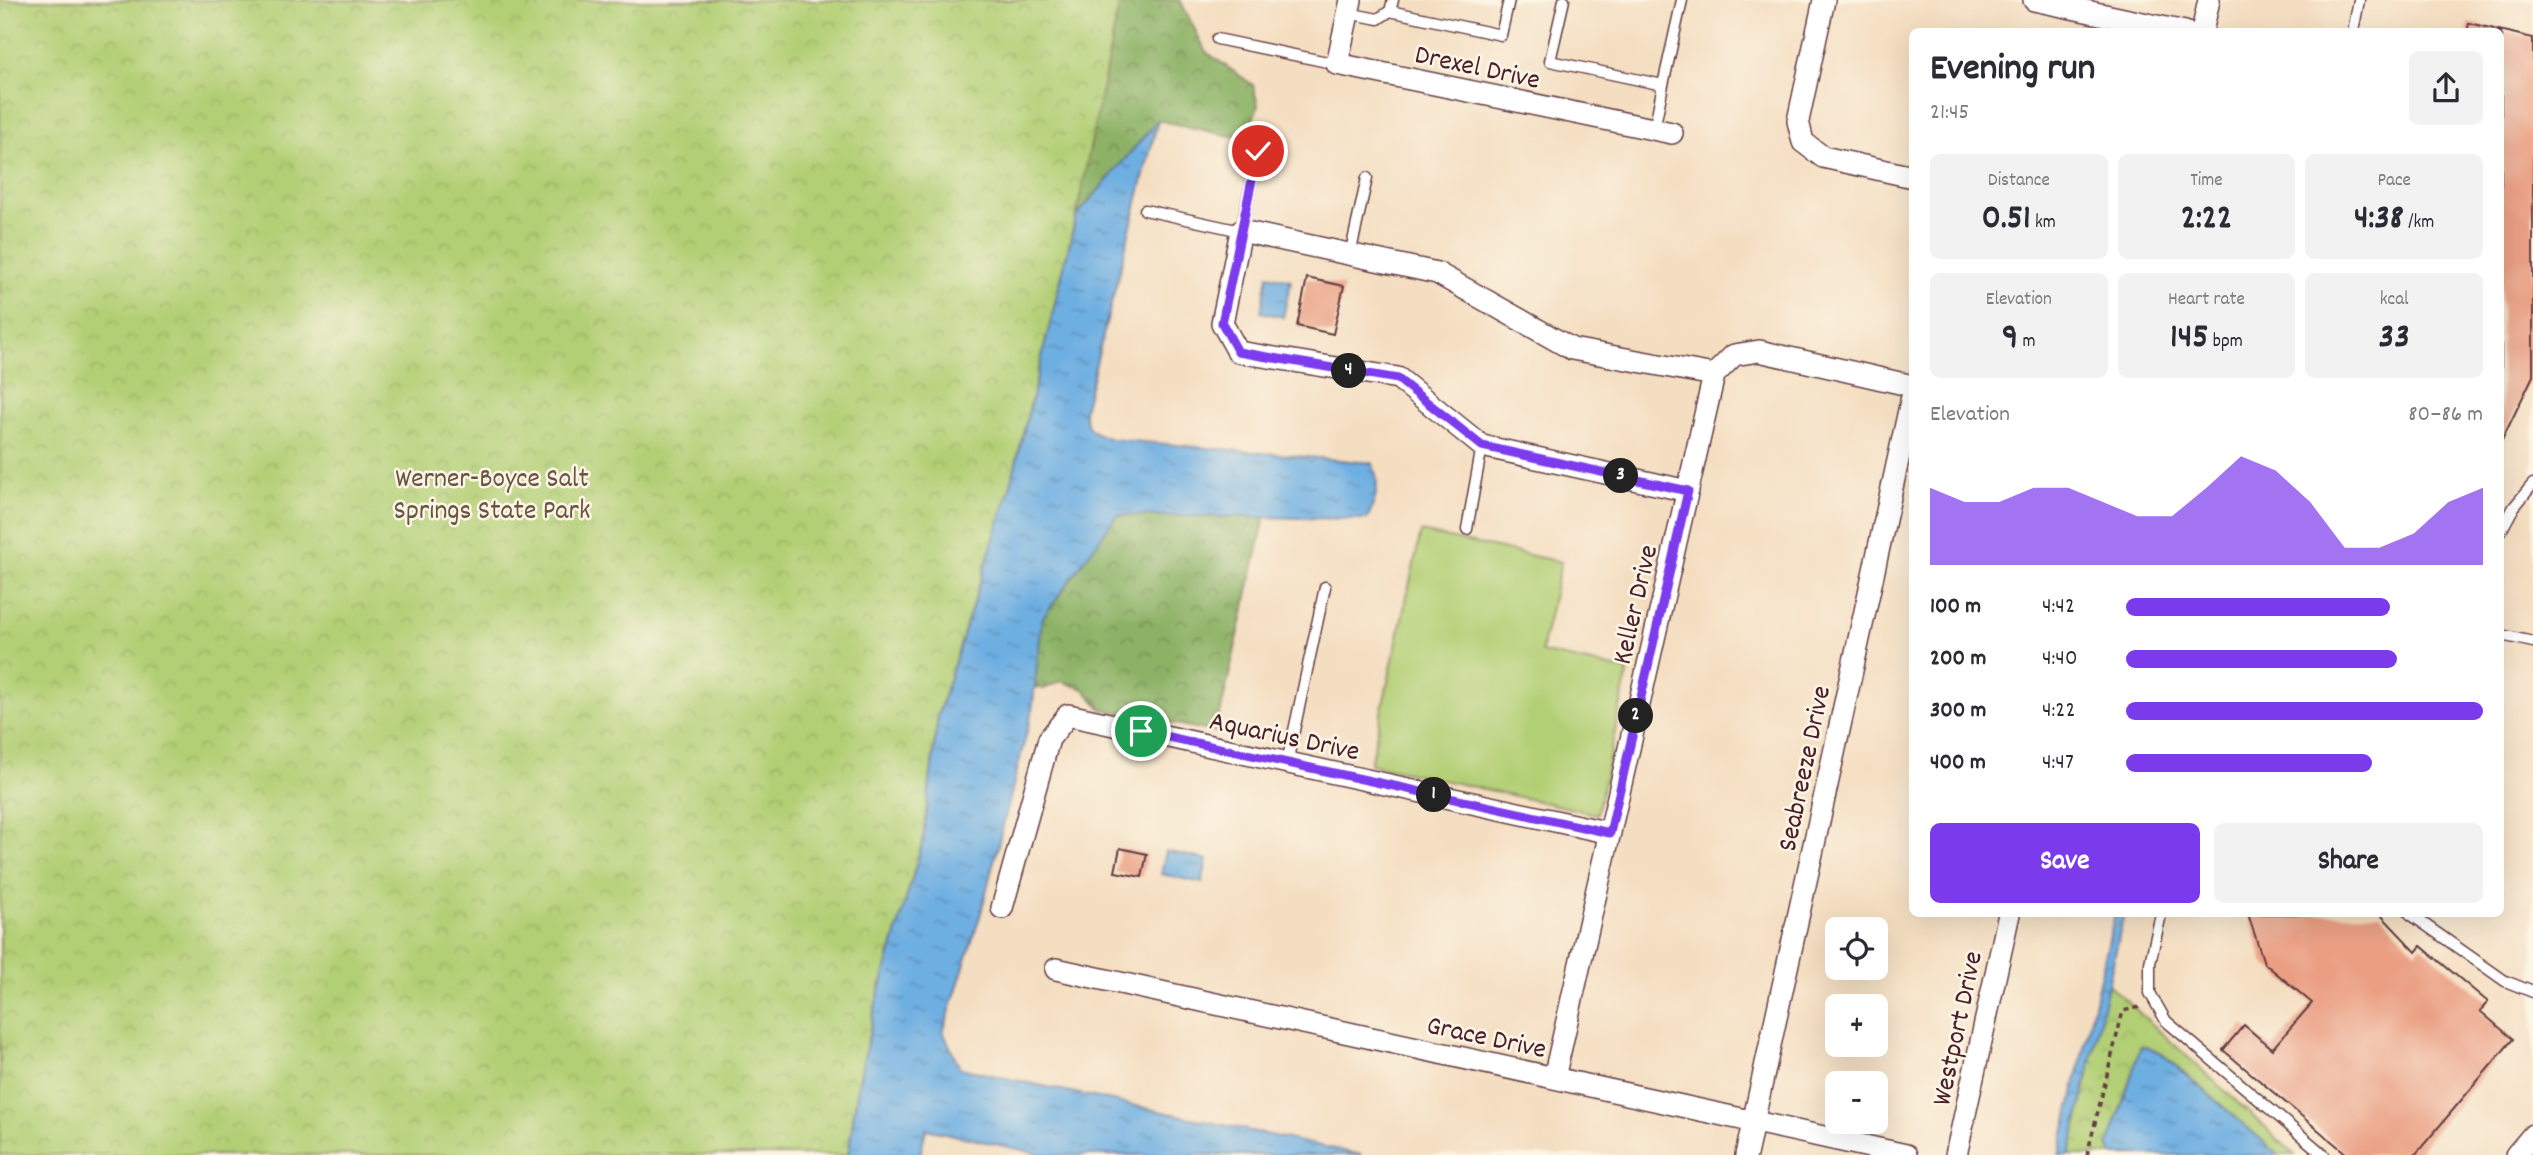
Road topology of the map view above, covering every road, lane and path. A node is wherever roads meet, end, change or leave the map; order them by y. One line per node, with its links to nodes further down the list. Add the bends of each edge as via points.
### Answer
1 (1509, 0): 8 (lane, via 1501,35)
2 (1564, 0): 15 (lane, via 1550,61)
3 (1682, 0): 15 (lane)
4 (1824, 0): 18 (street, via 1798,121 1802,142 1823,157)
5 (2034, 0): 10 (street)
6 (2209, 0): 11 (street)
7 (2360, 0): 12 (lane)
8 (1392, 5): 9 (lane, via 1378,19)
9 (1350, 7): 14 (street)
10 (2166, 28)
11 (2203, 28)
12 (2354, 28)
13 (1217, 39): 14 (lane)
14 (1337, 64): 16 (street, Drexel Drive)
15 (1663, 86): 16 (lane)
16 (1663, 132)
17 (1258, 151): 21 (lane)
18 (1909, 176)
19 (1367, 178): 22 (lane)
20 (1145, 211): 21 (lane)
21 (1241, 231): 22 (street); 26 (street, via 1222,323 1238,352 1398,379)
22 (1350, 255): 23 (street, via 1437,274 1572,349)
23 (1714, 375): 24 (street, via 1734,355 1759,351); 28 (street, Keller Drive)
24 (1909, 385)
25 (1909, 410): 44 (street, Seabreeze Drive)
26 (1482, 446): 28 (street); 30 (lane)
27 (2533, 484): 29 (lane)
28 (1688, 491): 35 (street, Keller Drive)
29 (2504, 525)
30 (1467, 529)
31 (1325, 587): 34 (lane)
32 (2504, 636): 33 (lane)
33 (2533, 642)
34 (1287, 763): 35 (street, Aquarius Drive); 36 (street, Aquarius Drive, via 1068,715 1049,739)
35 (1610, 833): 43 (street, Keller Drive)
36 (1002, 908)
37 (2007, 917): 48 (street, Westport Drive)
38 (2160, 917): 42 (lane, via 2150,963 2150,993)
39 (2414, 917): 41 (lane, via 2505,981)
40 (1056, 970): 43 (street, Grace Drive)
41 (2533, 992)
42 (2166, 1021): 49 (path, via 2143,1006 2123,1011); 50 (lane)
43 (1554, 1078): 44 (street, Grace Drive)
44 (1754, 1122): 46 (street, Seabreeze Drive); 47 (street, Grace Drive)
45 (2533, 1135): 51 (street)
46 (1746, 1155)
47 (1906, 1155)
48 (1955, 1155)
49 (2087, 1155)
50 (2324, 1155)
51 (2516, 1155)

